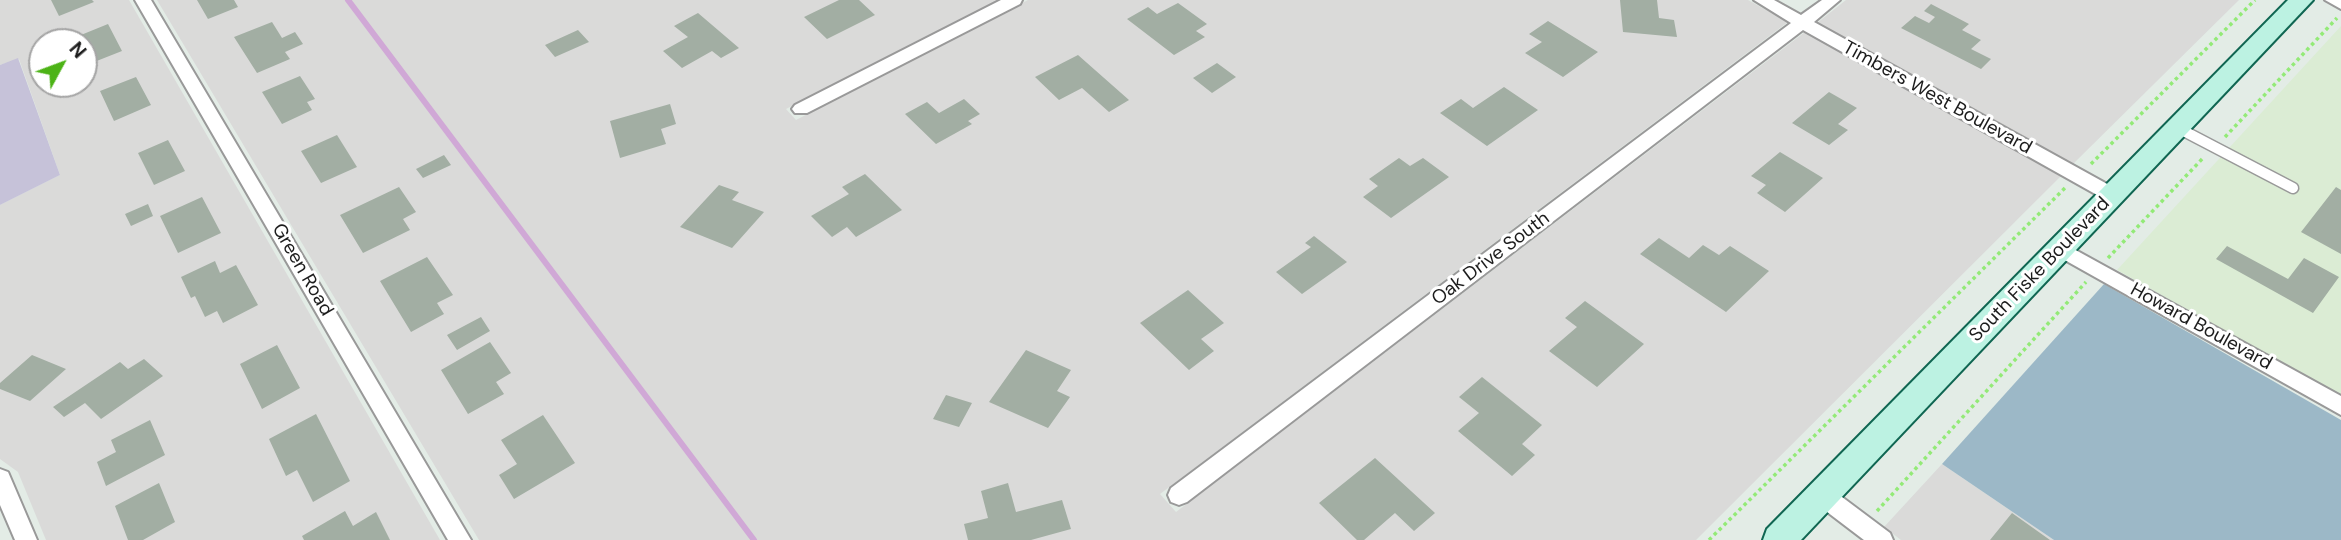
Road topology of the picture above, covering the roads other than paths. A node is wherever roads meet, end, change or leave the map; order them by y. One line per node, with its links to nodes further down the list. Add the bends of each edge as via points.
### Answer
1 (144, 0): 19 (street, Green Road)
2 (1014, 0): 9 (street)
3 (1762, 0): 8 (street, Timbers West Boulevard)
4 (1832, 0): 8 (street, Oak Drive South)
5 (2301, 0): 10 (main road, South Fiske Boulevard)
6 (2333, 0): 7 (street)
7 (2341, 4)
8 (1802, 22): 12 (street, Timbers West Boulevard); 16 (street, Oak Drive South)
9 (801, 109)
10 (2178, 128): 11 (lane); 12 (main road, South Fiske Boulevard)
11 (2293, 188)
12 (2112, 195): 13 (main road, South Fiske Boulevard)
13 (2061, 248): 14 (street, Howard Boulevard); 17 (main road, South Fiske Boulevard)
14 (2341, 406)
15 (0, 479): 18 (street)
16 (1179, 495)
17 (1822, 495): 20 (main road, South Fiske Boulevard); 21 (street)
18 (26, 540)
19 (460, 540)
20 (1779, 540)
21 (1882, 540)

